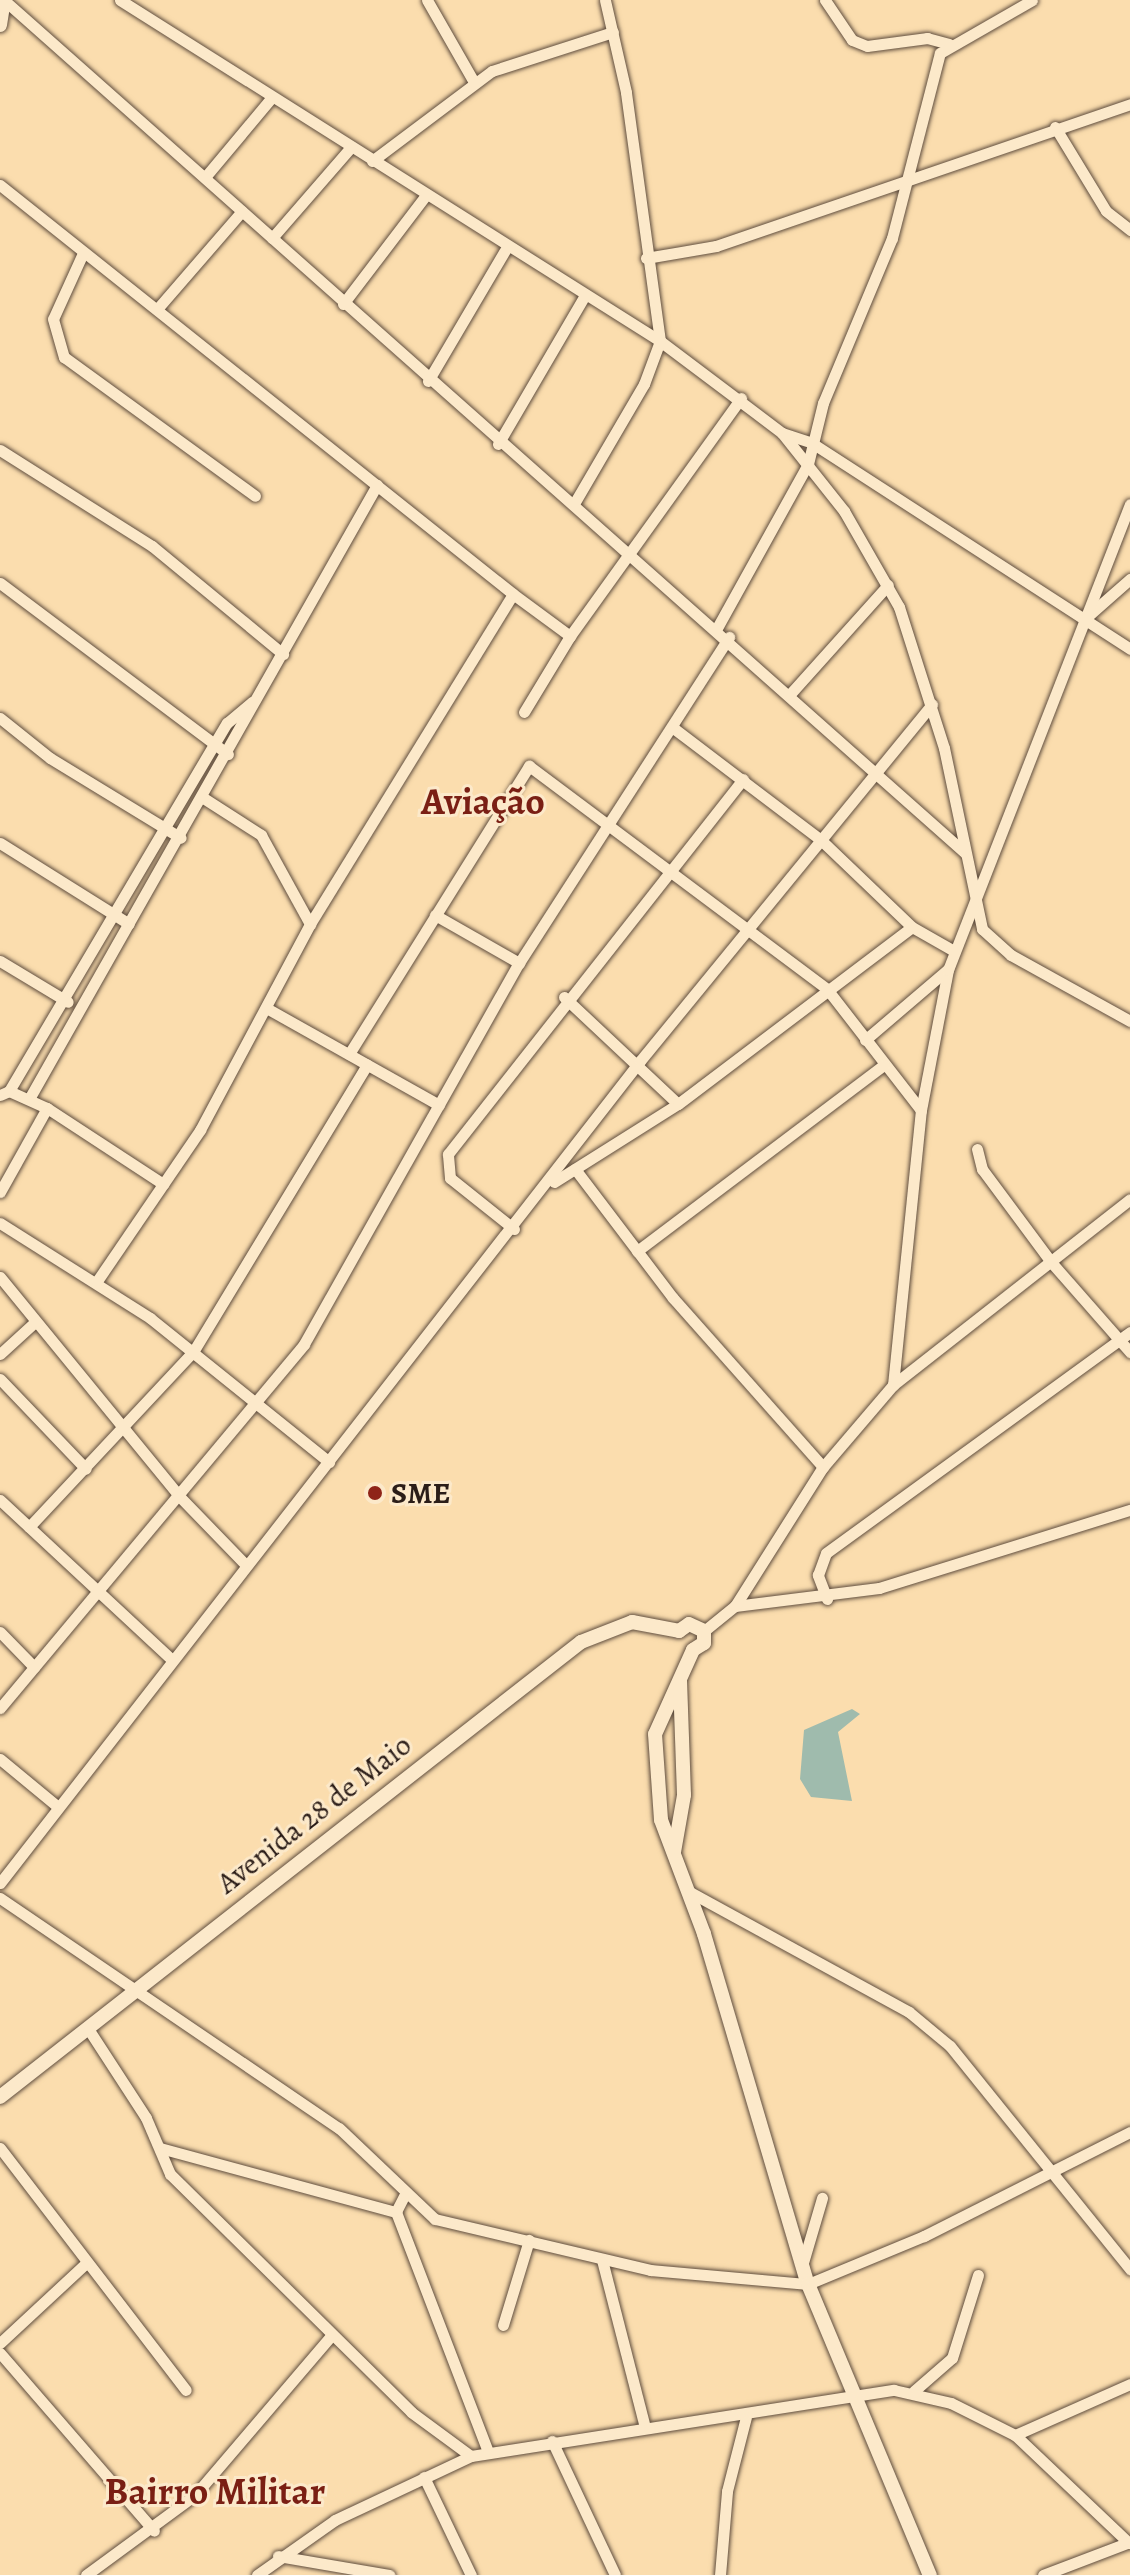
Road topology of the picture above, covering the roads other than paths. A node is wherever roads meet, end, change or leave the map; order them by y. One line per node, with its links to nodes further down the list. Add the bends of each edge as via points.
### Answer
1 (4, 0): 7 (street); 16 (street)
2 (120, 0): 11 (street)
3 (427, 0): 10 (street)
4 (605, 0): 8 (street)
5 (825, 0): 9 (street, via 852,40 867,46 927,38)
6 (1032, 0): 9 (street)
7 (0, 25)
8 (613, 32): 10 (street); 25 (street)
9 (949, 44): 17 (street, via 935,68)
10 (474, 82): 15 (street, via 434,121)
11 (272, 97): 14 (street); 16 (street)
12 (1130, 104): 13 (street)
13 (1055, 127): 17 (street); 21 (street, via 1106,211)
14 (351, 147): 15 (street); 22 (street)
15 (372, 161): 19 (street)
16 (206, 176): 20 (street)
17 (908, 180): 25 (street, via 716,246); 33 (street)
18 (0, 185): 24 (street)
19 (426, 195): 23 (street); 27 (street)
20 (242, 211): 22 (street); 28 (street)
21 (1130, 230)
22 (272, 238): 27 (street)
23 (507, 247): 26 (street); 30 (street)
24 (83, 253): 28 (street); 38 (street, via 53,319 64,357)
25 (646, 258): 29 (street)
26 (584, 297): 29 (street); 34 (street)
27 (343, 304): 30 (street)
28 (158, 308): 37 (street)
29 (660, 341): 31 (street); 39 (street, via 644,384)
30 (428, 381): 34 (street)
31 (741, 398): 32 (street); 41 (street)
32 (782, 433): 33 (street); 36 (street)
33 (812, 443): 36 (street); 46 (street)
34 (498, 444): 39 (street)
35 (0, 450): 51 (street, via 152,546)
36 (808, 464): 44 (street); 47 (street)
37 (377, 485): 45 (street); 51 (street)
38 (255, 496)
39 (575, 502): 41 (street)
40 (1130, 504): 46 (street)
41 (633, 552): 47 (street); 48 (street)
42 (1130, 579): 46 (street)
43 (0, 583): 58 (street)
44 (888, 585): 52 (street); 54 (street)
45 (513, 594): 48 (street); 74 (street)
46 (1089, 616): 50 (street); 70 (street)
47 (717, 628): 49 (street)
48 (570, 636): 55 (street)
49 (729, 637): 52 (street); 57 (street)
50 (1130, 649)
51 (283, 654): 53 (street)
52 (791, 693): 60 (street)
53 (252, 702): 58 (street); 59 (street)
54 (932, 704): 60 (street); 68 (street)
55 (524, 712)
56 (0, 718): 64 (street, via 50,758)
57 (672, 727): 61 (street); 63 (street)
58 (213, 746): 59 (street); 64 (street)
59 (228, 754): 62 (street)
60 (879, 770): 66 (street); 68 (street)
61 (743, 779): 66 (street); 69 (street)
62 (205, 799): 65 (street); 74 (street, via 261,835)
63 (606, 824): 69 (street); 71 (street, via 536,768 525,768); 79 (street)
64 (164, 829): 65 (street); 72 (street)
65 (181, 838): 73 (street)
66 (822, 841): 75 (street); 76 (street)
67 (0, 843): 72 (street)
68 (966, 854): 70 (street)
69 (667, 868): 76 (street); 82 (street)
70 (973, 900): 77 (street); 86 (street, via 982,929 1011,955)
71 (435, 915): 79 (street); 88 (street)
72 (113, 916): 73 (street); 83 (street)
73 (129, 924): 84 (street)
74 (310, 924): 85 (street)
75 (912, 927): 77 (street); 81 (street)
76 (749, 928): 81 (street); 89 (street)
77 (954, 951): 80 (street)
78 (0, 961): 83 (street)
79 (519, 963): 95 (street)
80 (948, 970): 87 (street); 97 (street)
81 (827, 989): 87 (street); 94 (street)
82 (564, 997): 89 (street); 105 (street, via 445,1162 450,1178)
83 (64, 998): 84 (street); 92 (street)
84 (78, 1008): 93 (street)
85 (268, 1009): 88 (street); 100 (street)
86 (1130, 1021)
87 (865, 1040): 91 (street)
88 (349, 1054): 90 (street)
89 (640, 1061): 94 (street); 101 (street)
90 (367, 1065): 95 (street); 112 (street)
91 (884, 1065): 97 (street); 106 (street)
92 (4, 1093): 93 (street)
93 (29, 1099): 96 (street)
94 (678, 1104): 99 (street)
95 (439, 1105): 117 (street, via 304,1344)
96 (47, 1108): 100 (street); 102 (street)
97 (921, 1110): 116 (street)
98 (977, 1149): 107 (street, via 982,1169)
99 (575, 1169): 101 (street); 106 (street)
100 (163, 1184): 109 (street)
101 (548, 1186): 105 (street)
102 (0, 1192)
103 (1130, 1199): 107 (street)
104 (0, 1223): 109 (street)
105 (514, 1229): 119 (street)
106 (637, 1251): 120 (street)
107 (1051, 1262): 111 (street); 116 (street)
108 (0, 1277): 110 (street)
109 (97, 1281): 112 (street)
110 (35, 1322): 114 (street); 118 (street)
111 (1126, 1336): 113 (street); 128 (street, via 826,1553 818,1575)
112 (193, 1352): 117 (street); 118 (street)
113 (1130, 1352)
114 (0, 1354)
115 (0, 1379): 121 (street)
116 (893, 1385): 120 (street)
117 (255, 1408): 119 (street); 122 (street)
118 (124, 1430): 121 (street); 122 (street)
119 (329, 1462): 126 (street)
120 (823, 1467): 129 (street)
121 (86, 1469): 125 (street)
122 (180, 1497): 126 (street); 127 (street)
123 (0, 1500): 125 (street)
124 (1130, 1510): 128 (street, via 925,1576)
125 (29, 1527): 127 (street)
126 (246, 1565): 134 (street)
127 (98, 1594): 134 (street); 135 (street)
128 (827, 1599): 129 (street)
129 (735, 1606): 131 (street)
130 (679, 1631): 131 (street, via 695,1623); 133 (street, via 679,1642); 144 (street, Avenida 28 de Maio, via 632,1622 581,1642)
131 (704, 1631): 133 (street, via 704,1643)
132 (0, 1632): 135 (street)
133 (693, 1650): 136 (street)
134 (172, 1660): 139 (street)
135 (34, 1667): 137 (street)
136 (680, 1680): 140 (street, via 684,1795); 140 (street, via 655,1734 661,1820)
137 (0, 1708)
138 (0, 1759): 139 (street)
139 (58, 1807): 141 (street)
140 (674, 1852): 142 (street)
141 (0, 1883)
142 (688, 1891): 150 (street, via 909,2012 950,2046); 157 (street)
143 (0, 1898): 144 (street)
144 (133, 1990): 145 (street, Avenida 28 de Maio); 151 (street, via 339,2128)
145 (87, 2027): 146 (street, Avenida 28 de Maio); 149 (street)
146 (0, 2097)
147 (1130, 2132): 150 (street)
148 (0, 2148): 156 (street)
149 (160, 2148): 153 (street); 162 (street, via 170,2174)
150 (1049, 2169): 158 (street); 160 (street, via 924,2236)
151 (404, 2196): 153 (street); 154 (street, via 435,2219)
152 (822, 2198): 157 (street)
153 (396, 2212): 173 (street)
154 (529, 2240): 155 (street); 161 (street)
155 (602, 2260): 160 (street); 170 (street)
156 (84, 2265): 163 (street); 166 (street)
157 (802, 2266): 160 (street)
158 (1130, 2269)
159 (978, 2275): 167 (street, via 952,2358)
160 (808, 2284): 168 (street)
161 (503, 2325)
162 (331, 2336): 174 (street); 176 (street, via 269,2416)
163 (0, 2343)
164 (0, 2353): 176 (street)
165 (1130, 2384): 171 (street)
166 (186, 2390)
167 (914, 2391): 168 (street); 171 (street)
168 (859, 2394): 169 (street); 185 (street)
169 (746, 2417): 170 (street); 184 (street, via 727,2491)
170 (645, 2427): 172 (street)
171 (1015, 2435): 177 (street)
172 (552, 2441): 173 (street); 183 (street)
173 (488, 2452): 174 (street)
174 (471, 2456): 175 (street)
175 (424, 2477): 178 (street); 182 (street)
176 (154, 2531): 179 (street)
177 (1130, 2542): 186 (street)
178 (278, 2556): 180 (street); 181 (street)
179 (86, 2575)
180 (257, 2575)
181 (389, 2575)
182 (471, 2575)
183 (615, 2575)
184 (720, 2575)
185 (930, 2575)
186 (1043, 2575)

